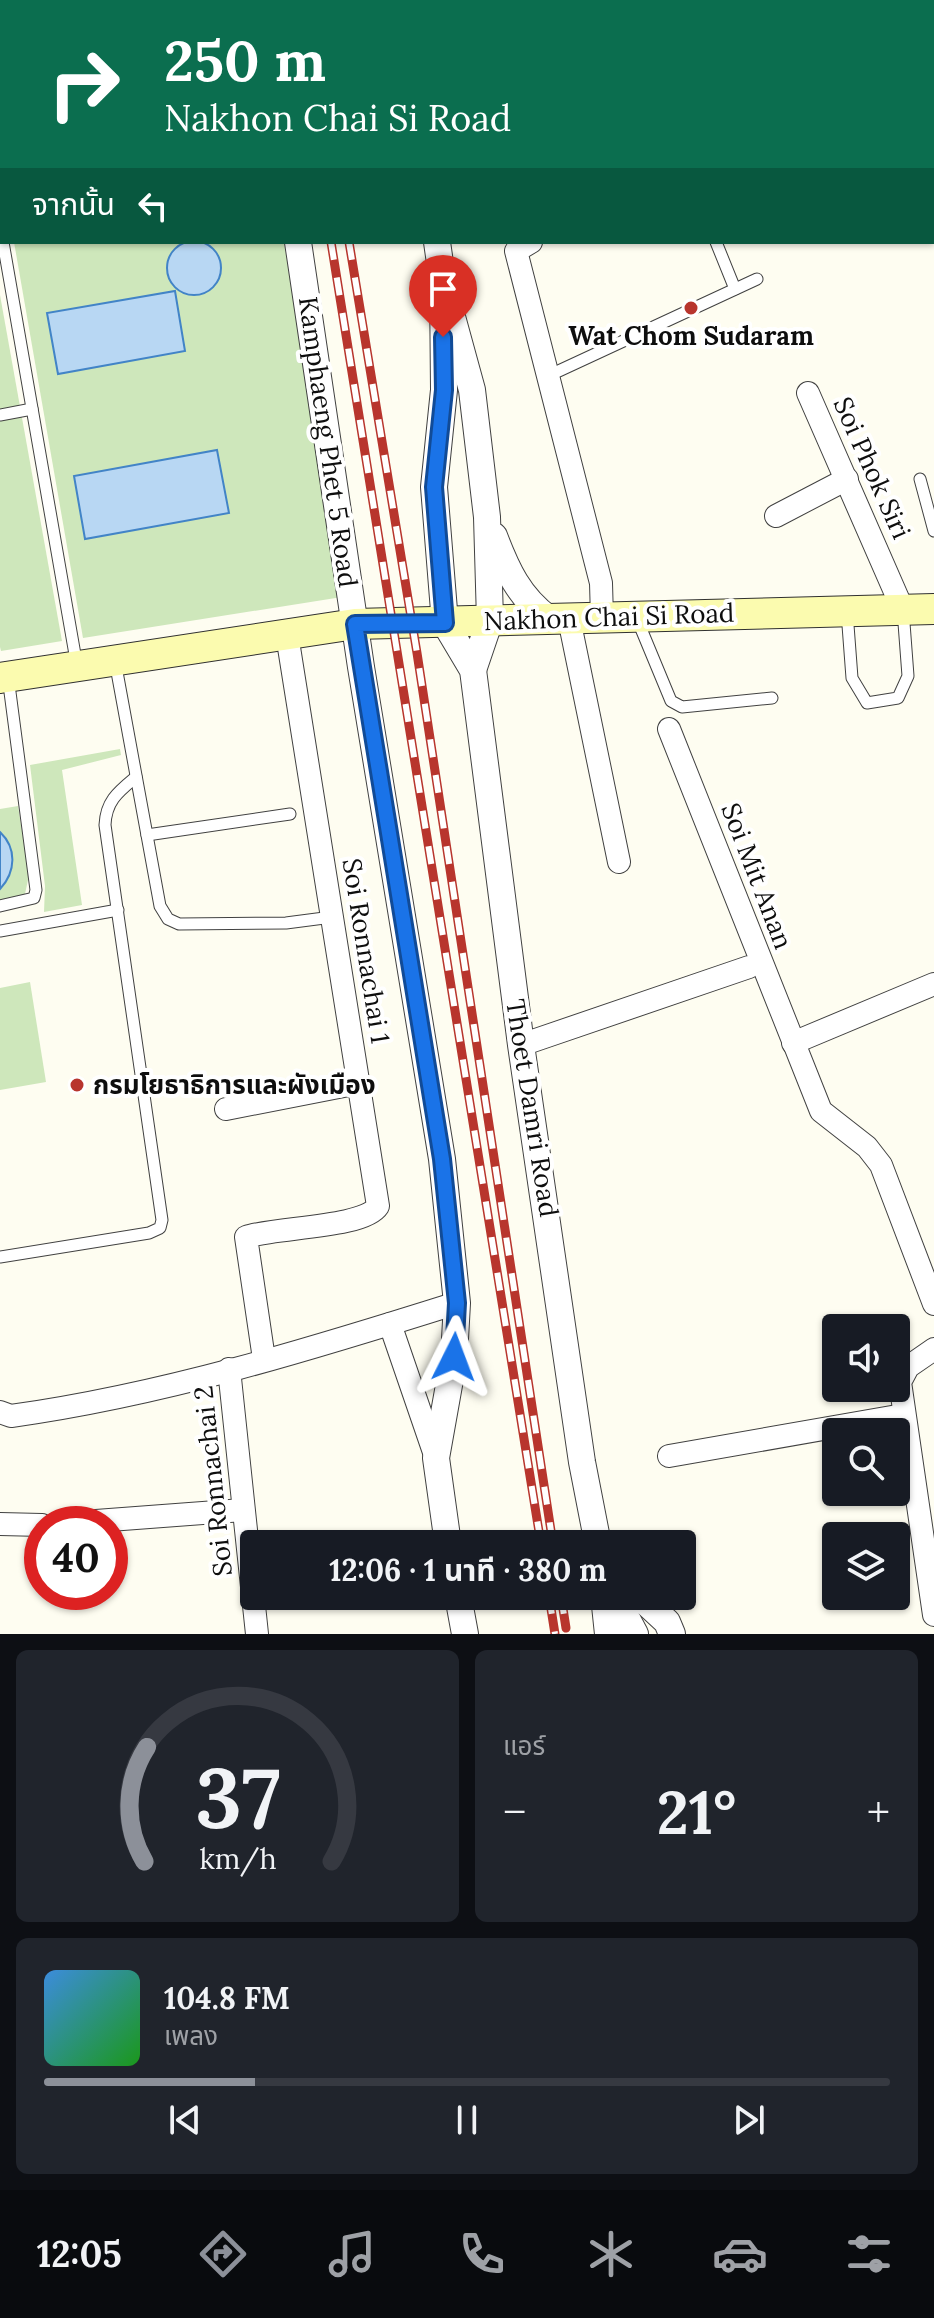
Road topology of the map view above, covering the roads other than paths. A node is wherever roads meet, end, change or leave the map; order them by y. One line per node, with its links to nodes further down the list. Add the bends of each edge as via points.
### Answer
1 (3, 244): 11 (lane)
2 (298, 244): 26 (street, Kamphaeng Phet 5 Road)
3 (437, 244): 7 (street)
4 (528, 244): 9 (street, via 516,251)
5 (717, 244): 8 (lane)
6 (757, 279): 8 (lane)
7 (443, 284): 16 (street, via 472,390); 25 (street, via 444,390 434,487)
8 (735, 289): 9 (lane)
9 (550, 375): 22 (street, via 601,583)
10 (808, 393): 13 (street, Soi Phok Siri)
11 (32, 409): 12 (lane); 29 (lane)
12 (0, 415)
13 (847, 479): 15 (street); 19 (street, Soi Phok Siri)
14 (920, 479): 17 (lane)
15 (776, 516)
16 (487, 517): 23 (street, via 519,590 531,606); 24 (street)
17 (934, 531)
18 (934, 609): 19 (main road, Nakhon Chai Si Road)
19 (903, 610): 20 (main road, Nakhon Chai Si Road); 20 (lane, via 906,686 898,698 867,703 852,678)
20 (847, 611): 21 (main road, Nakhon Chai Si Road)
21 (636, 616): 22 (main road, Nakhon Chai Si Road); 32 (lane, via 671,701 682,707)
22 (602, 618): 23 (main road, Nakhon Chai Si Road)
23 (559, 619): 24 (main road, Nakhon Chai Si Road); 37 (street)
24 (490, 620): 25 (main road, Nakhon Chai Si Road); 30 (street, Thoet Damri Road)
25 (445, 623): 26 (main road, Nakhon Chai Si Road); 30 (street, Thoet Damri Road)
26 (355, 624): 27 (main road, Nakhon Chai Si Road); 49 (street, Kamphaeng Phet 5 Road, via 442,1159)
27 (287, 635): 28 (main road, Nakhon Chai Si Road); 40 (street, Soi Ronnachai 1)
28 (115, 660): 29 (main road, Nakhon Chai Si Road); 34 (lane)
29 (77, 666): 31 (main road, Nakhon Chai Si Road)
30 (473, 670): 45 (street, Thoet Damri Road)
31 (4, 677): 38 (lane, via 36,890 26,902)
32 (772, 698)
33 (669, 729): 44 (street, Soi Mit Anan)
34 (136, 777): 36 (lane); 39 (lane, via 106,809)
35 (290, 814): 36 (lane)
36 (147, 835): 40 (lane, via 160,906 179,924)
37 (619, 862)
38 (0, 906)
39 (118, 910): 41 (lane); 48 (lane, via 160,1228)
40 (332, 917): 46 (street, Soi Ronnachai 1)
41 (0, 931)
42 (749, 967): 45 (street)
43 (934, 984): 44 (street)
44 (793, 1043): 50 (street, Soi Mit Anan, via 821,1111 867,1147 881,1165)
45 (521, 1045): 64 (street, Thoet Damri Road)
46 (359, 1083): 47 (street); 53 (street, Soi Ronnachai 1, via 378,1206 366,1218 246,1237)
47 (226, 1109)
48 (0, 1257)
49 (457, 1303): 51 (street, Soi Ronnachai 2); 58 (street, Kamphaeng Phet 5 Road, via 454,1357)
50 (934, 1304)
51 (390, 1324): 53 (street, Soi Ronnachai 2); 58 (street)
52 (934, 1349): 56 (street, via 902,1374)
53 (264, 1359): 54 (street, Soi Ronnachai 2)
54 (229, 1369): 55 (street, Soi Ronnachai 2, via 92,1404 11,1416); 59 (street, Soi Ronnachai 2)
55 (0, 1412)
56 (903, 1415): 57 (street); 69 (street)
57 (669, 1456)
58 (436, 1458): 63 (street, Kamphaeng Phet 5 Road)
59 (243, 1510): 60 (street); 70 (street, Soi Ronnachai 2)
60 (128, 1519)
61 (0, 1524): 62 (street)
62 (24, 1525)
63 (446, 1530)
64 (595, 1530)
65 (461, 1610): 71 (street)
66 (605, 1610): 72 (street)
67 (622, 1610): 73 (street)
68 (654, 1610): 74 (street)
69 (934, 1615)
70 (257, 1634)
71 (465, 1634)
72 (608, 1634)
73 (635, 1634)
74 (672, 1634)

